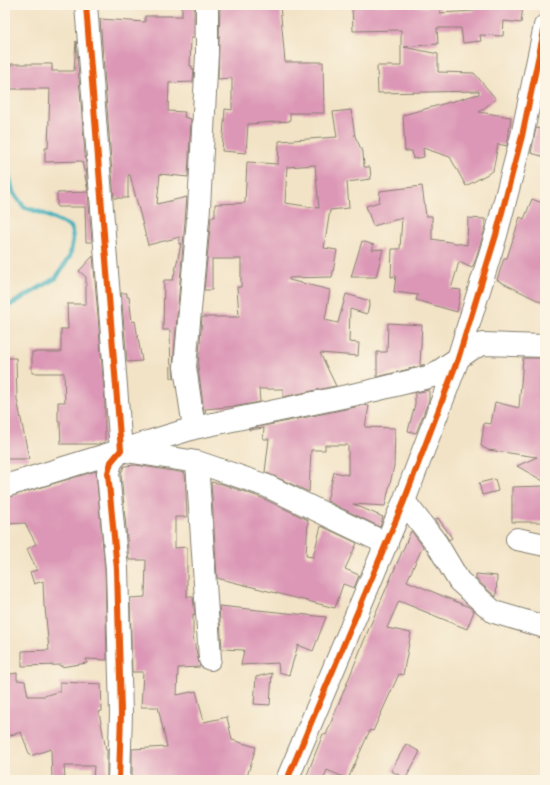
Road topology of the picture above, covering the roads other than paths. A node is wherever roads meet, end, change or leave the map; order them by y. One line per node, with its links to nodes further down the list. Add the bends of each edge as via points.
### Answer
1 (86, 5): 7 (street)
2 (208, 5): 6 (street, via 199,208 185,367)
3 (545, 26): 5 (street, via 522,136 496,235)
4 (545, 346): 5 (street, via 483,344)
5 (458, 359): 6 (street, via 426,378); 10 (street)
6 (194, 428): 7 (street)
7 (121, 450): 8 (street); 9 (street); 16 (street, via 111,462 108,473 117,576 121,713)
8 (197, 462): 12 (street, via 267,486); 15 (street)
9 (5, 486)
10 (404, 501): 12 (street); 14 (street, via 437,544 459,581 494,612)
11 (517, 539): 13 (street)
12 (387, 544): 17 (street)
13 (545, 545)
14 (545, 627)
15 (210, 659)
16 (119, 780)
17 (287, 780)

